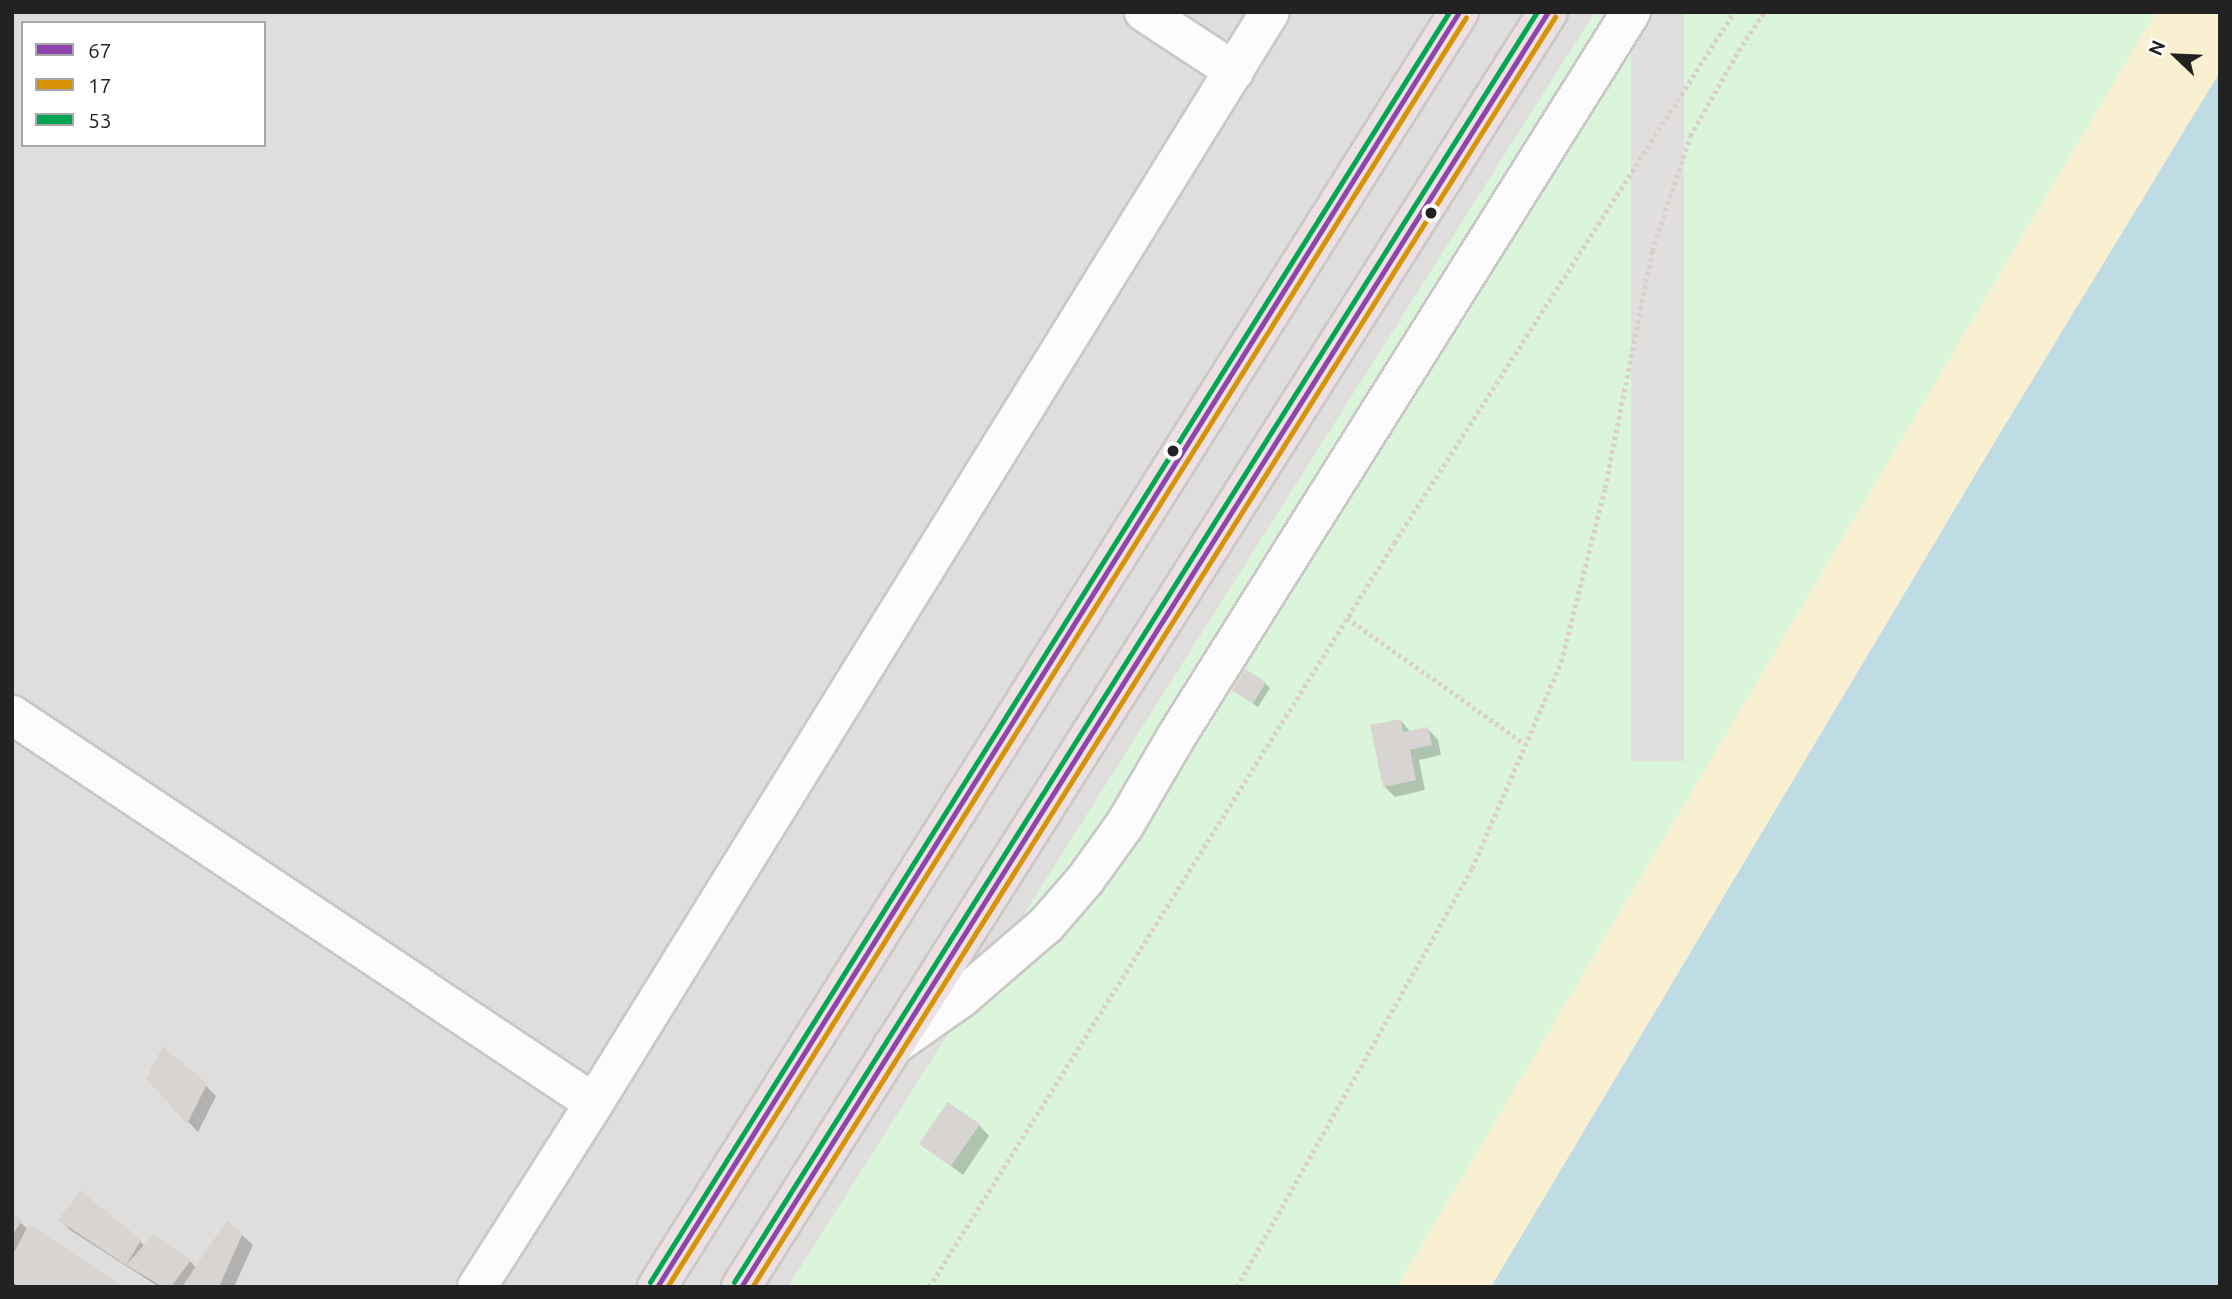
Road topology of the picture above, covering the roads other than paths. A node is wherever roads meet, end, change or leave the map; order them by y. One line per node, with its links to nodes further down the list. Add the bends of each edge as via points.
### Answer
1 (1144, 12): 6 (street)
2 (1269, 12): 6 (street)
3 (1459, 12): 11 (highway)
4 (1548, 12): 8 (highway)
5 (1631, 12): 8 (street, via 1124,826 1046,925 961,998)
6 (1234, 71): 9 (street)
7 (12, 715): 9 (street)
8 (893, 1046): 12 (highway)
9 (594, 1103): 10 (street)
10 (477, 1287)
11 (657, 1287)
12 (741, 1287)

